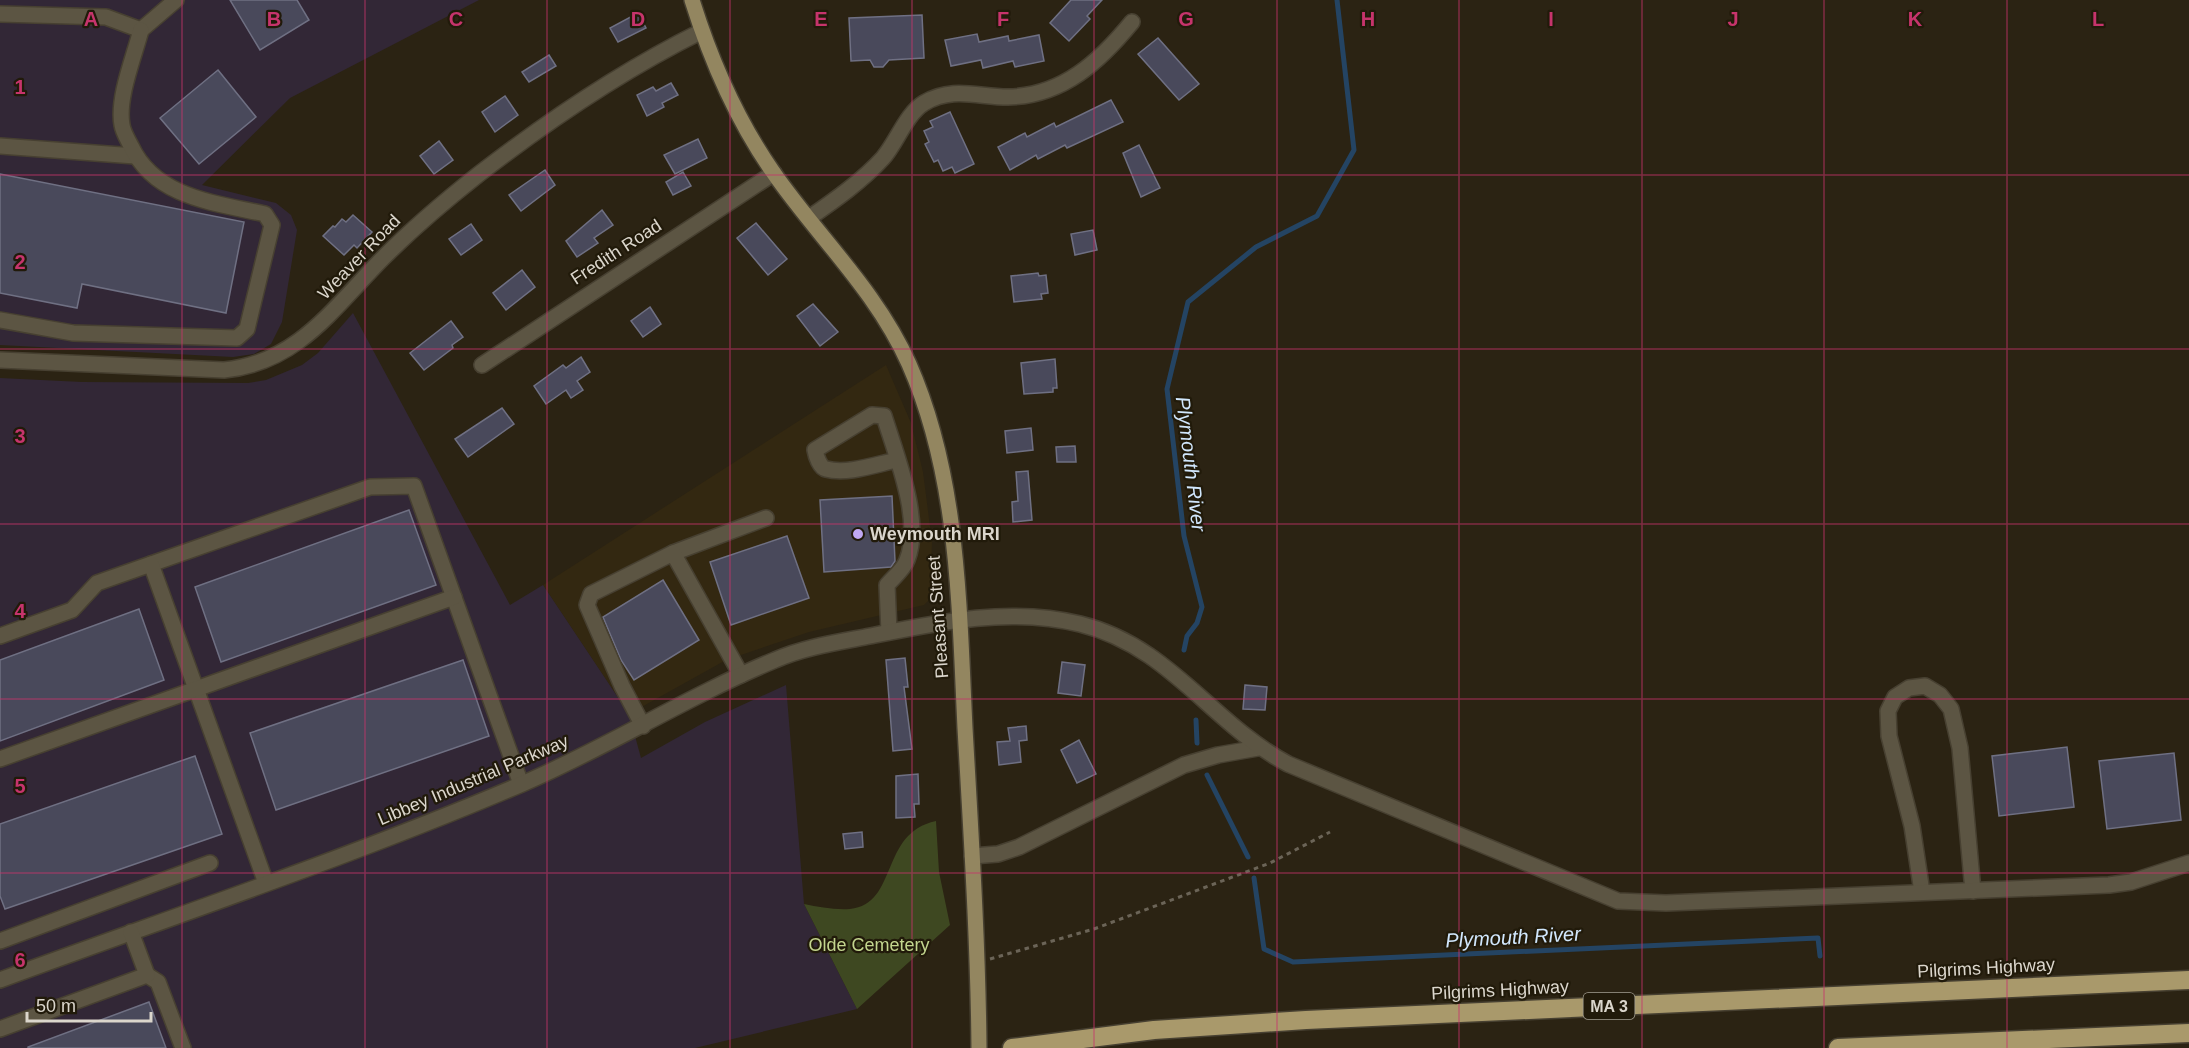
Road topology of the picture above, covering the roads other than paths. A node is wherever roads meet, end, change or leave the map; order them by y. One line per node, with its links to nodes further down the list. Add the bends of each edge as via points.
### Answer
1 (176, 0): 5 (street)
2 (692, 0): 6 (main road, Pleasant Street)
3 (0, 14): 5 (street, via 106,17)
4 (1132, 21): 10 (street, via 1092,66 1068,82 1039,93 1008,97 955,91 921,104 884,157)
5 (141, 30): 8 (street, via 122,104 122,126)
6 (702, 31): 9 (main road, Pleasant Street, via 725,90); 12 (street, Weaver Road, via 618,77 479,174 415,228 323,321 293,346 263,363 224,370)
7 (0, 146): 8 (street)
8 (135, 156): 11 (street, via 164,185 189,197 265,214 272,225 246,329 237,338 74,333)
9 (774, 173): 10 (main road, Pleasant Street); 13 (street, Fredith Road)
10 (809, 218): 19 (main road, Pleasant Street, via 889,323 926,406 943,470)
11 (0, 320)
12 (0, 360)
13 (482, 365)
14 (897, 460): 14 (street, via 880,414 872,415 815,450 827,470); 20 (street, via 912,539 907,562 887,585)
15 (766, 518): 16 (street)
16 (673, 553): 22 (street); 24 (street, via 591,594 587,605)
17 (151, 564): 18 (street, via 370,487 414,486); 21 (street, via 97,583 72,610); 23 (street)
18 (454, 597): 23 (street); 27 (street)
19 (960, 620): 20 (street, Libbey Industrial Parkway); 25 (street, Libbey Industrial Parkway, via 1038,618 1107,632 1164,664); 28 (main road, Pleasant Street)
20 (888, 632): 22 (street, Libbey Industrial Parkway, via 779,658)
21 (0, 636)
22 (741, 675): 24 (street, Libbey Industrial Parkway)
23 (195, 688): 26 (street); 31 (street)
24 (643, 726): 27 (street, Libbey Industrial Parkway)
25 (1258, 748): 28 (street, via 1184,765 1019,847); 33 (street, Libbey Industrial Parkway, via 1618,901 1666,903)
26 (0, 759)
27 (521, 784): 31 (street, Libbey Industrial Parkway)
28 (972, 856): 43 (main road, Pleasant Street)
29 (210, 863): 35 (street)
30 (2189, 863): 32 (street, Libbey Industrial Parkway, via 2109,885)
31 (266, 883): 34 (street, Libbey Industrial Parkway)
32 (1973, 891): 33 (street, Libbey Industrial Parkway); 33 (street, via 1960,748 1951,709 1940,695 1925,686 1909,688 1895,697 1888,711 1889,736 1912,826)
33 (1922, 892)
34 (131, 932): 36 (street, Libbey Industrial Parkway); 37 (street)
35 (0, 941)
36 (2, 974)
37 (147, 975): 39 (street); 42 (street, via 158,982)
38 (2189, 980): 41 (highway, Pilgrims Highway / MA 3, via 1306,1020 1184,1028)
39 (0, 1029)
40 (2189, 1033): 44 (highway)
41 (1021, 1047)
42 (183, 1048)
43 (979, 1048)
44 (1838, 1048)

